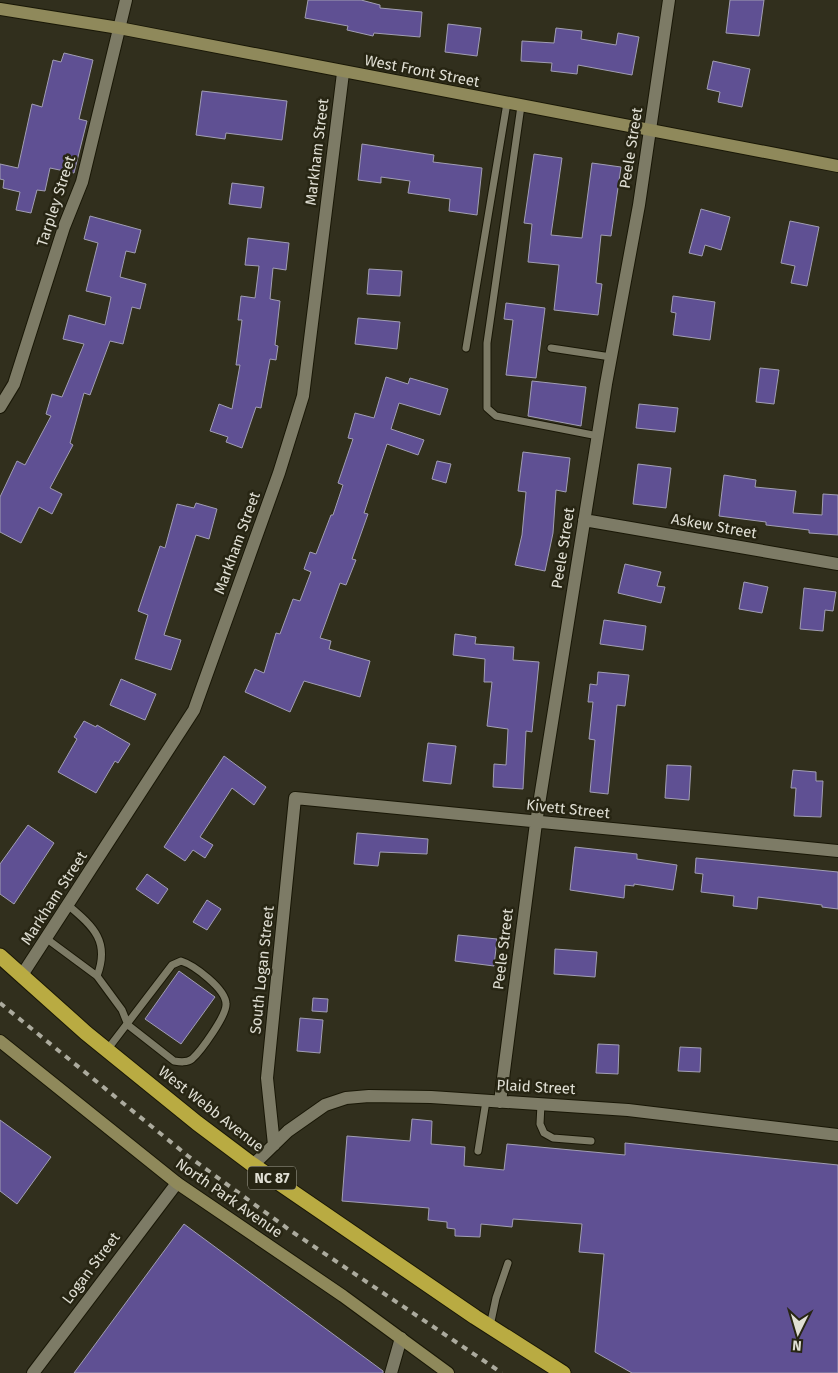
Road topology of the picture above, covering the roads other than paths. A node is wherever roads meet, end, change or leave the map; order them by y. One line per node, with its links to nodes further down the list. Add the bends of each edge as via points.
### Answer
1 (126, 0): 4 (street, Tarpley Street)
2 (669, 0): 8 (street, Peele Street)
3 (0, 9): 4 (street, West Front Street)
4 (119, 28): 5 (street, West Front Street); 13 (street, Tarpley Street, via 82,182 64,227 14,384)
5 (343, 73): 6 (street, West Front Street); 20 (street, Markham Street, via 320,270 298,417 194,710)
6 (507, 103): 7 (street, West Front Street); 10 (lane)
7 (521, 106): 8 (street, West Front Street); 14 (lane, via 487,343 487,408 496,416)
8 (651, 131): 9 (street, West Front Street); 12 (street, Peele Street)
9 (838, 166)
10 (466, 348)
11 (551, 348): 12 (lane)
12 (611, 357): 14 (street, Peele Street)
13 (0, 407)
14 (598, 436): 15 (street, Peele Street)
15 (584, 520): 16 (street, Askew Street); 18 (street, Peele Street)
16 (838, 564)
17 (295, 798): 18 (street, Kivett Street); 33 (street, South Logan Street, via 267,1078)
18 (536, 823): 19 (street, Kivett Street); 29 (street, Peele Street)
19 (838, 851)
20 (69, 906): 21 (street, Markham Street); 24 (lane, via 92,924 99,937 103,956)
21 (47, 939): 23 (street, Markham Street); 24 (lane)
22 (0, 956): 23 (highway, West Webb Avenue / NC 87)
23 (22, 975): 27 (highway, West Webb Avenue / NC 87)
24 (97, 976): 25 (lane, via 122,1010)
25 (128, 1025): 25 (lane, via 174,1061 183,1063 192,1060 225,1014 224,995 189,964 181,961 172,966); 27 (lane)
26 (0, 1041): 36 (street, North Park Avenue)
27 (108, 1050): 35 (highway, West Webb Avenue / NC 87, via 196,1123)
28 (486, 1101): 29 (street, Plaid Street); 33 (street, Plaid Street, via 431,1097 346,1098 325,1104); 34 (lane)
29 (500, 1102): 30 (street, Plaid Street)
30 (541, 1104): 31 (street, Plaid Street, via 628,1110); 32 (lane, via 540,1124 544,1133 553,1138)
31 (838, 1135)
32 (591, 1142)
33 (274, 1145): 35 (street, Plaid Street)
34 (478, 1151)
35 (254, 1165): 38 (highway, West Webb Avenue / NC 87)
36 (177, 1183): 39 (street, North Park Avenue); 40 (street, Logan Street)
37 (508, 1263): 38 (lane)
38 (490, 1327): 43 (highway, West Webb Avenue / NC 87)
39 (401, 1338): 41 (street); 42 (street, North Park Avenue)
40 (32, 1373)
41 (391, 1373)
42 (448, 1373)
43 (564, 1373)

